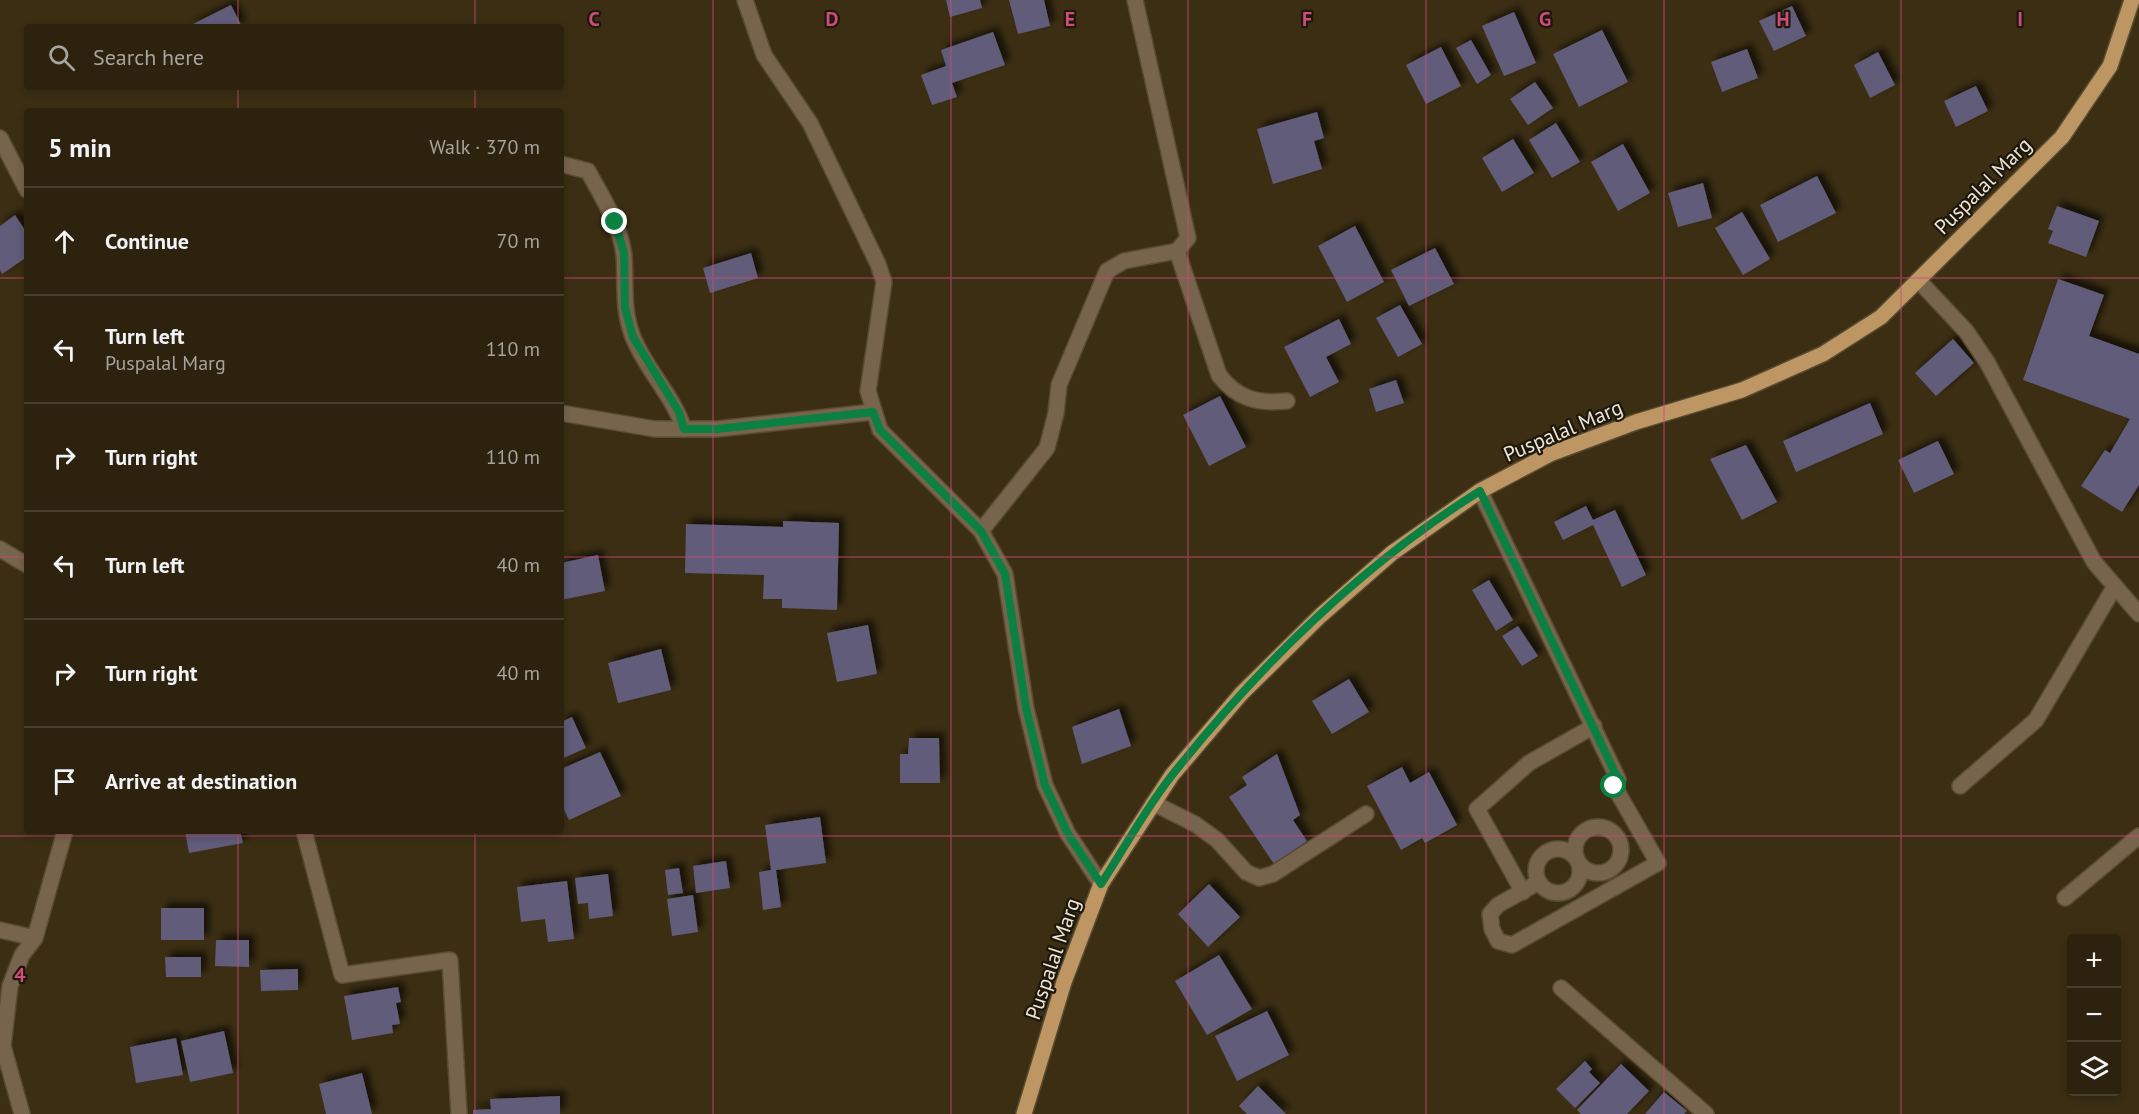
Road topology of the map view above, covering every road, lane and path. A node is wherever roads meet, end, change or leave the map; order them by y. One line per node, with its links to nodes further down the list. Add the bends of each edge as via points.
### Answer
1 (745, 0): 10 (street, via 764,55 810,123 884,282 868,391)
2 (1136, 0): 7 (street, via 1188,238)
3 (2132, 0): 8 (main road, Puspalal Marg, via 2110,66 2062,137)
4 (0, 138): 6 (street)
5 (564, 165): 12 (street, via 588,171 615,222 624,253 625,308 633,337 679,412)
6 (24, 184)
7 (1177, 251): 9 (street, via 1219,375 1231,390 1243,396 1272,403); 14 (street, via 1124,261 1107,271 1059,385 1047,448)
8 (1918, 280): 13 (main road, Puspalal Marg, via 1881,318 1823,354 1742,390 1636,422 1550,454); 17 (street, via 1966,331 1987,362 2094,562)
9 (1287, 401)
10 (873, 412): 12 (street); 14 (street, via 880,430)
11 (564, 414): 12 (street, via 655,429)
12 (684, 429)
13 (1480, 491): 19 (street); 21 (main road, Puspalal Marg, via 1392,553 1320,616 1241,694)
14 (981, 531): 27 (street, via 1005,574 1026,708 1045,785 1068,834)
15 (0, 549): 16 (street)
16 (24, 564)
17 (2115, 586): 18 (street); 20 (street, via 2036,720)
18 (2139, 614)
19 (1593, 726): 28 (street, via 1529,763 1477,809); 28 (street, via 1618,779 1614,786 1658,863 1512,945 1498,941 1490,914 1498,905)
20 (1960, 786)
21 (1153, 803): 22 (street, via 1195,824 1217,840 1246,872 1259,878 1273,874); 27 (main road, Puspalal Marg)
22 (1366, 814)
23 (64, 834): 31 (street)
24 (305, 834): 35 (street, via 342,975 450,960)
25 (2139, 836): 29 (street)
26 (1539, 882): 26 (street, via 1558,893 1572,888 1580,875 1577,861 1568,851 1548,852 1536,868); 28 (street)
27 (1101, 884): 36 (main road, Puspalal Marg, via 1064,982)
28 (1523, 892)
29 (2066, 898)
30 (0, 930): 31 (street)
31 (35, 938): 33 (street, via 22,956 10,986)
32 (1561, 988): 37 (street)
33 (1, 1047): 34 (street)
34 (22, 1114)
35 (459, 1114)
36 (1024, 1114)
37 (1706, 1114)

